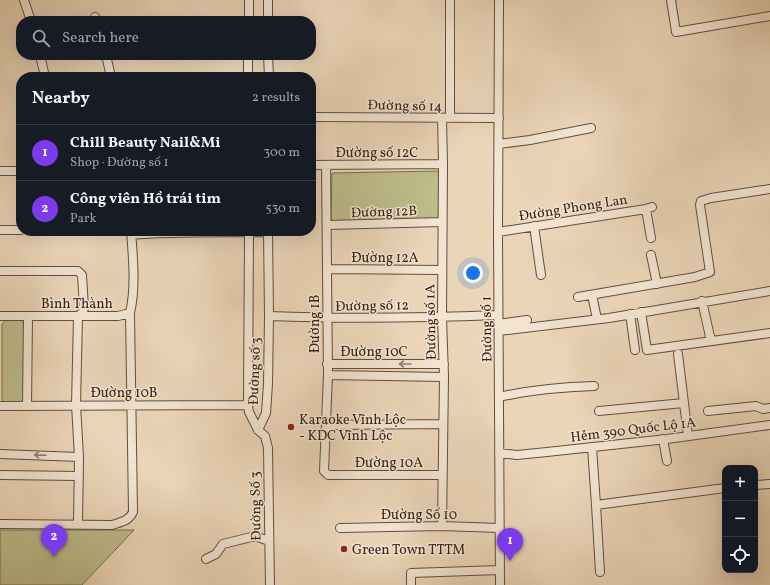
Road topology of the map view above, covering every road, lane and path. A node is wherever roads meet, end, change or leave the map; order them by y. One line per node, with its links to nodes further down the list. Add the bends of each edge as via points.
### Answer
1 (24, 0): 7 (street)
2 (249, 0): 8 (street)
3 (268, 0): 9 (street)
4 (450, 0): 20 (street, Đường số 1A)
5 (499, 0): 21 (street, Đường số 1)
6 (671, 0): 10 (street, via 676,32)
7 (29, 16)
8 (249, 16)
9 (268, 16)
10 (770, 16)
11 (41, 60): 15 (street)
12 (107, 60): 16 (street)
13 (248, 60): 17 (street)
14 (268, 60): 18 (street)
15 (44, 72)
16 (110, 72)
17 (248, 72)
18 (269, 72)
19 (316, 117): 20 (street, Đường số 14)
20 (446, 118): 21 (street, Đường số 14); 25 (street, Đường số 1A)
21 (499, 118): 23 (street, Đường số 1)
22 (590, 128): 23 (street)
23 (499, 144): 35 (street, Đường số 1)
24 (316, 164): 26 (street, Đường số 12C)
25 (443, 164): 26 (street, Đường số 12C); 30 (street, Đường số 1A)
26 (326, 165): 31 (street, Đường 1B)
27 (0, 171): 28 (street)
28 (16, 171)
29 (770, 189): 45 (street, via 701,201 710,272)
30 (442, 222): 31 (street, Đường 12B); 42 (street, Đường số 1A)
31 (326, 225): 41 (street, Đường 1B)
32 (534, 226): 35 (street, Đường Phong Lan); 39 (street, Đường Phong Lan, via 649,208); 44 (street)
33 (0, 230): 34 (street)
34 (16, 230)
35 (498, 232): 53 (street, Đường số 1)
36 (131, 236): 51 (street, Bình Thành, via 133,299)
37 (249, 236): 76 (street, Đường số 3)
38 (268, 236): 57 (street, Đường số 3)
39 (651, 238)
40 (651, 254): 45 (street)
41 (327, 269): 42 (street, Đường 12A); 59 (street, Đường 1B)
42 (442, 270): 58 (street, Đường số 1A)
43 (0, 271): 56 (street, via 78,271 82,275 84,308)
44 (541, 275)
45 (657, 284): 47 (street)
46 (770, 291): 49 (street)
47 (592, 295): 48 (street); 60 (street)
48 (578, 297)
49 (702, 301): 50 (street); 64 (street)
50 (642, 312): 52 (street); 64 (street, via 647,350)
51 (130, 313): 56 (street, Bình Thành, via 118,316); 75 (street)
52 (630, 314): 60 (street); 65 (street)
53 (498, 315): 58 (street, Đường số 12); 62 (street, Đường số 1)
54 (0, 316): 55 (street, Bình Thành)
55 (28, 316): 56 (street, Bình Thành); 78 (street)
56 (78, 316): 74 (street)
57 (269, 316): 59 (street, Đường số 12); 85 (street, Đường số 3, via 266,413)
58 (442, 317): 59 (street, Đường số 12); 68 (street, Đường số 1A)
59 (327, 318): 67 (street, Đường 1B)
60 (597, 319): 62 (street)
61 (527, 320): 62 (street)
62 (499, 327): 72 (street, Đường số 1)
63 (770, 333): 64 (street)
64 (710, 341)
65 (635, 350)
66 (678, 354): 73 (street)
67 (327, 364): 68 (street, Đường 10C, one-way to 67); 69 (street, Đường 1B)
68 (444, 364): 70 (street, Đường số 1A)
69 (328, 375): 70 (street); 83 (street, Đường 1B)
70 (444, 377): 82 (street, Đường số 1A)
71 (594, 386): 72 (street, via 543,389)
72 (499, 398): 89 (street, Đường số 1)
73 (684, 402): 80 (street); 86 (street)
74 (76, 405): 75 (street, Đường 10B); 78 (street, Đường 10B); 91 (street)
75 (132, 405): 76 (street, Đường 10B); 102 (street, via 131,517 112,525)
76 (248, 405): 85 (street, Đường số 3)
77 (0, 406): 78 (street, Đường 10B)
78 (27, 406)
79 (770, 408): 81 (street, via 756,406)
80 (599, 411)
81 (708, 412)
82 (443, 424): 83 (street); 95 (street, Đường số 1A)
83 (326, 425): 93 (street, Đường 1B, via 324,471 328,475)
84 (770, 425): 86 (street, Hẻm 390 Quốc Lộ 1A)
85 (258, 430): 106 (street, Đường Số 3, via 265,436 268,448)
86 (688, 436): 87 (street, Hẻm 390 Quốc Lộ 1A)
87 (663, 439): 88 (street, Hẻm 390 Quốc Lộ 1A); 92 (street)
88 (592, 447): 89 (street, Hẻm 390 Quốc Lộ 1A, via 517,455); 100 (street)
89 (499, 453): 105 (street, Đường số 1)
90 (0, 454): 91 (street, one-way to 90)
91 (79, 456): 96 (street)
92 (667, 461)
93 (335, 474): 95 (street, Đường 10A)
94 (0, 475): 96 (street)
95 (442, 475): 103 (street, Đường số 1A)
96 (79, 476): 102 (street)
97 (770, 484): 98 (street)
98 (758, 485)
99 (722, 488): 100 (street)
100 (596, 505): 109 (street)
101 (0, 524): 102 (street)
102 (78, 524)
103 (442, 526): 104 (street, Đường Số 10); 105 (street, Đường Số 10)
104 (340, 528)
105 (499, 528): 108 (street, Đường số 1)
106 (269, 541): 107 (street, via 255,536 223,544 216,554); 110 (street, Đường Số 3)
107 (206, 559)
108 (500, 570): 111 (street, via 411,573); 112 (street, Đường số 1)
109 (600, 572)
110 (270, 585)
111 (411, 585)
112 (500, 585)

